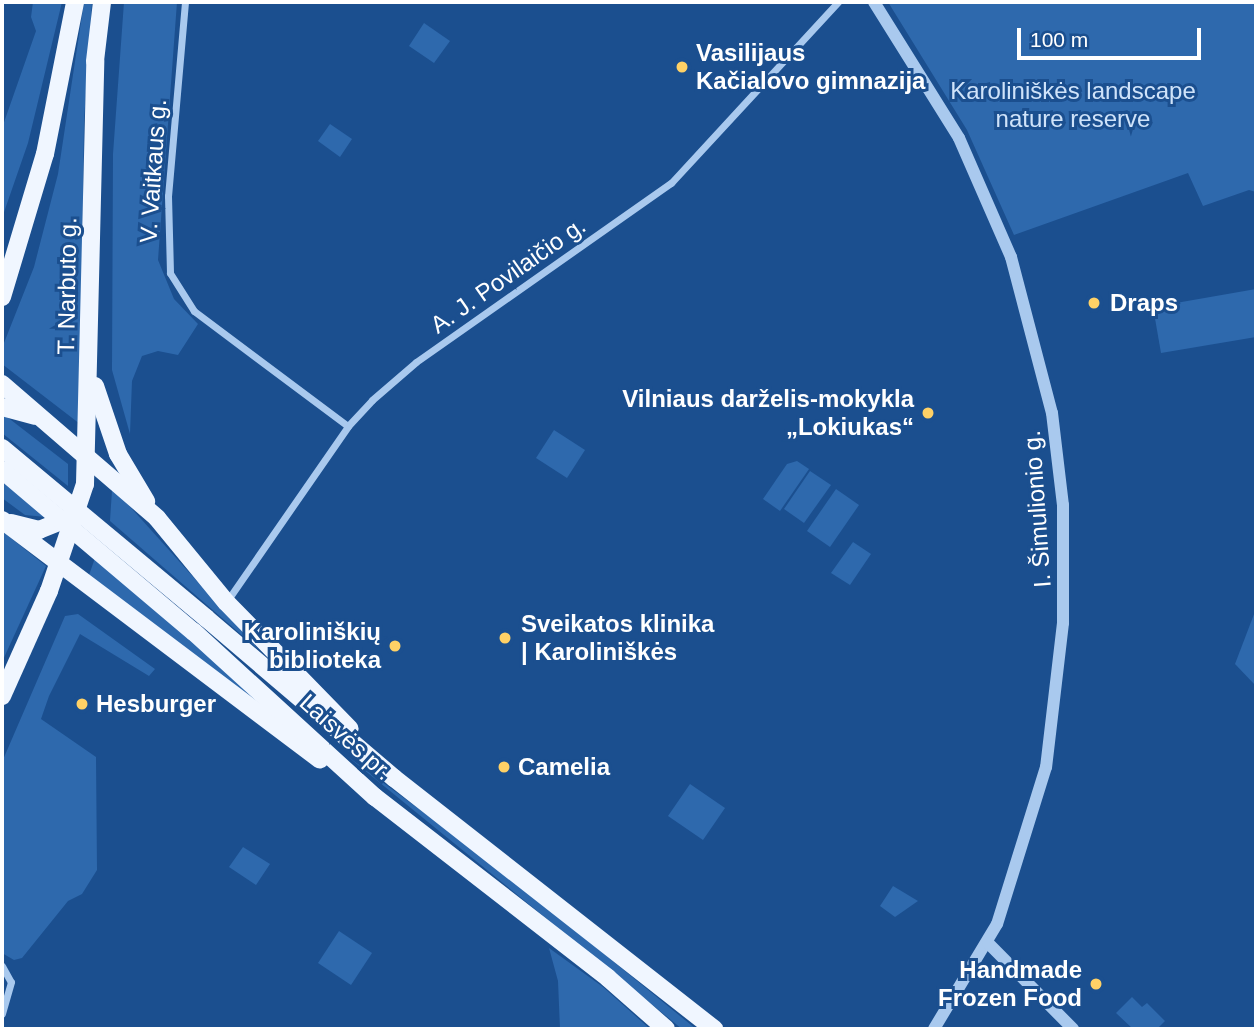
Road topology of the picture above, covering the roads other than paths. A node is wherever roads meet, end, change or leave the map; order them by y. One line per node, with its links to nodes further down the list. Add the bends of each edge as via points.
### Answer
1 (75, 2): 6 (main road, T. Narbuto g., via 45,155)
2 (102, 2): 9 (main road, T. Narbuto g., via 93,134)
3 (185, 2): 13 (street, V. Vaitkaus g., via 166,244 174,286 194,311)
4 (838, 2): 13 (street, A. J. Povilaičio g., via 671,183 416,362)
5 (874, 2): 26 (street, I. Šimulionio g., via 939,101 990,205 1032,326 1059,462 1065,562 1053,725 1034,815)
6 (17, 247): 7 (main road); 8 (main road, T. Narbuto g.)
7 (2, 275)
8 (2, 297)
9 (91, 362): 15 (main road, T. Narbuto g.); 18 (main road, via 96,394 118,454)
10 (2, 384): 12 (main road, Laisvės pr.)
11 (2, 407): 12 (main road)
12 (45, 419): 15 (main road, Laisvės pr.)
13 (348, 426): 21 (street, A. J. Povilaičio g.)
14 (2, 448): 22 (main road, Laisvės pr., bridge)
15 (88, 457): 17 (main road, T. Narbuto g.); 18 (main road, Laisvės pr.)
16 (2, 470): 22 (main road, Laisvės pr., bridge)
17 (76, 514): 19 (main road, via 39,530); 20 (main road, T. Narbuto g.)
18 (157, 518): 21 (main road, Laisvės pr.)
19 (2, 520): 20 (main road)
20 (58, 566): 23 (main road, T. Narbuto g.); 25 (main road)
21 (226, 602): 24 (main road, Laisvės pr.)
22 (200, 625): 24 (main road, Laisvės pr.); 25 (main road, Laisvės pr.)
23 (2, 696)
24 (394, 778): 30 (main road, Laisvės pr.)
25 (375, 797): 29 (main road, Laisvės pr., via 608,978)
26 (988, 943): 31 (street, I. Šimulionio g.); 32 (street)
27 (2, 966): 28 (street, via 11,982)
28 (2, 1014)
29 (666, 1029)
30 (714, 1029)
31 (934, 1029)
32 (1073, 1029)

